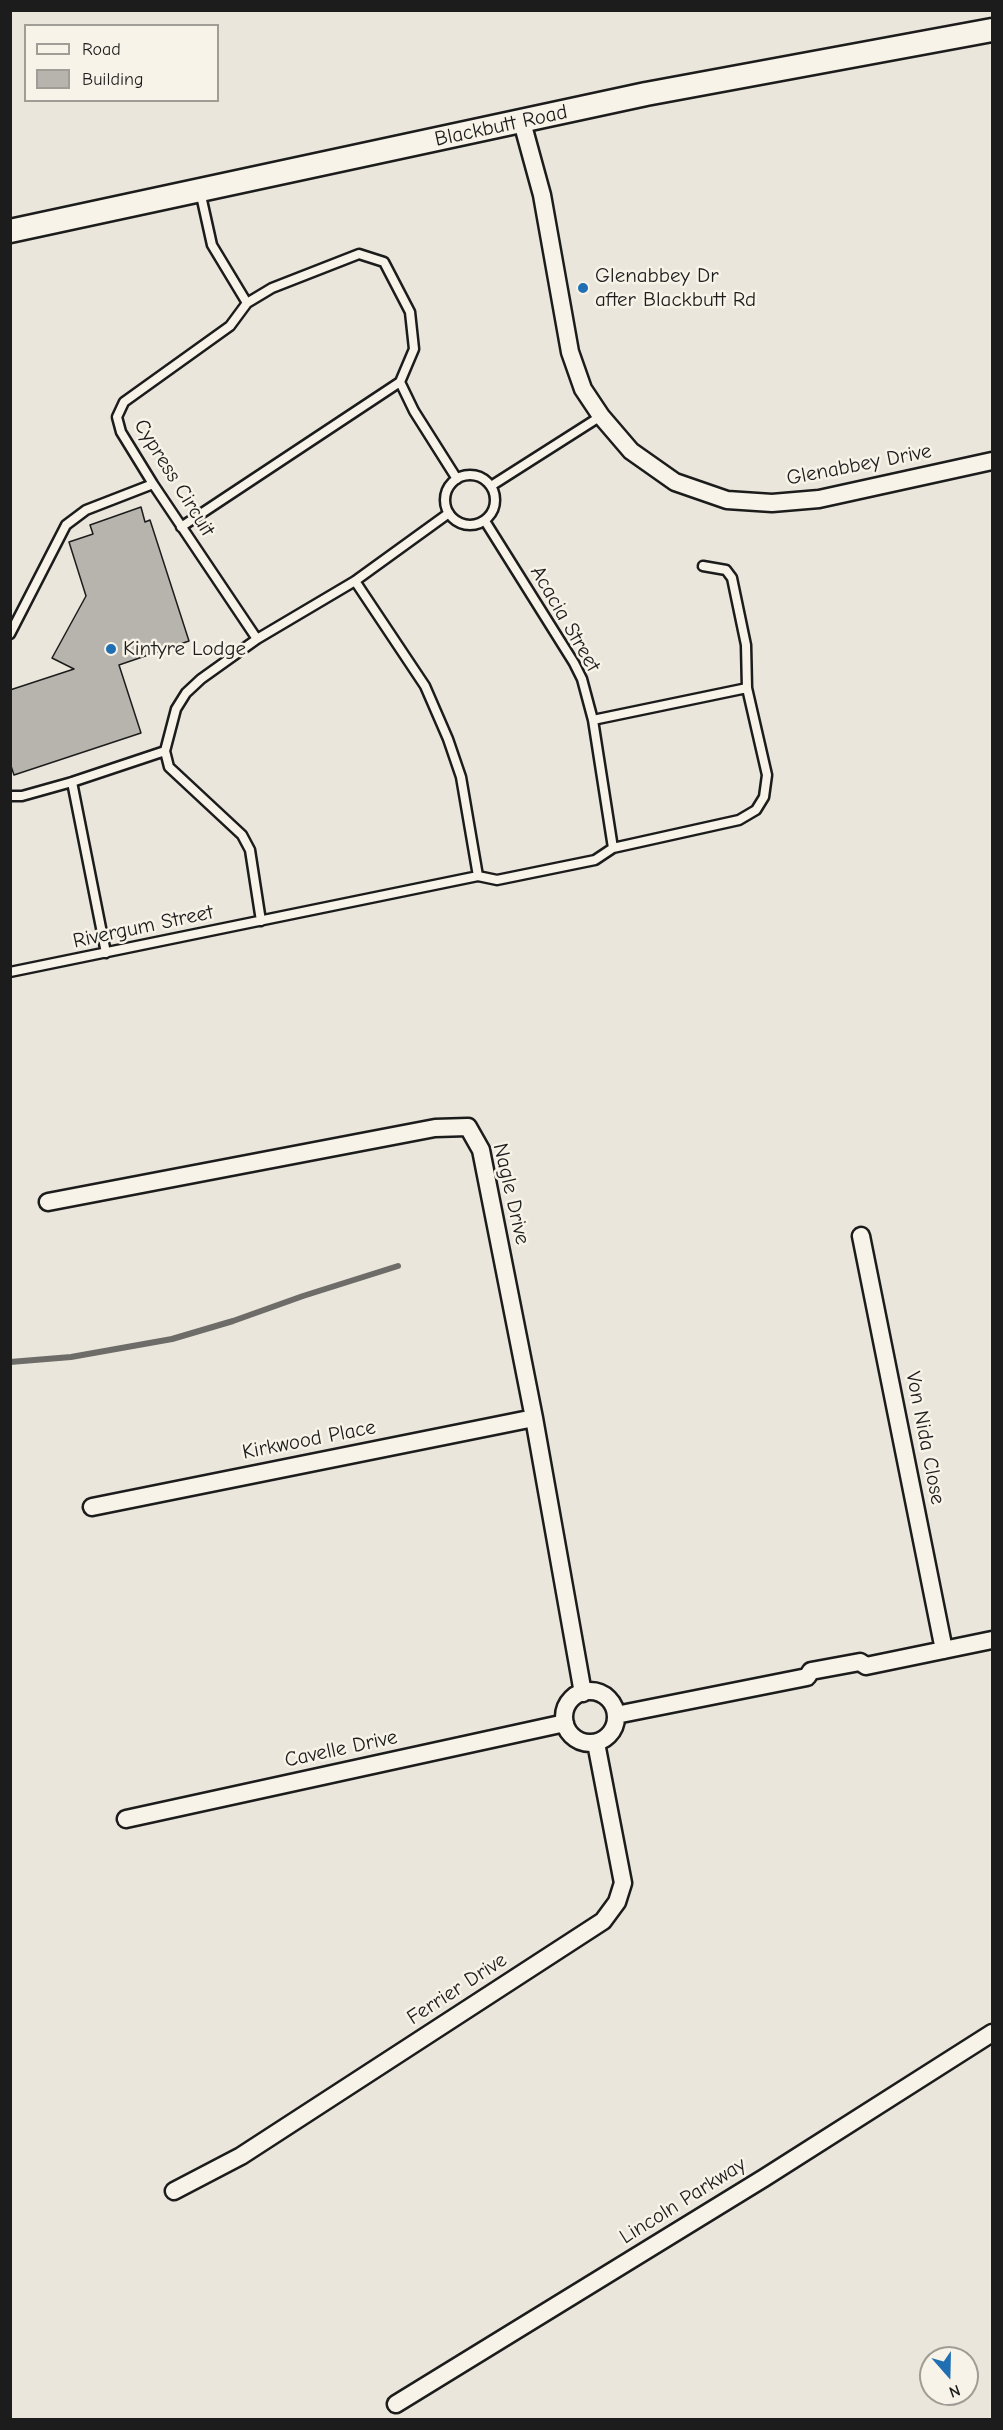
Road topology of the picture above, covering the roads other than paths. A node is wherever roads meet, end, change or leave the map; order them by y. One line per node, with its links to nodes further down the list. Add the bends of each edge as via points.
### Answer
1 (993, 30): 2 (street, Blackbutt Road, via 645,94)
2 (522, 122): 3 (street, Blackbutt Road); 7 (street, Glenabbey Drive, via 542,195 570,352 583,389)
3 (200, 190): 4 (street, Blackbutt Road); 5 (lane, via 212,245)
4 (10, 231)
5 (247, 303): 6 (lane, Cypress Circuit, via 272,288 359,254 384,262 410,312 414,350); 10 (lane, Cypress Circuit, via 230,326 124,402 117,417 121,432)
6 (400, 382): 9 (lane); 14 (lane)
7 (601, 416): 8 (street, Glenabbey Drive, via 631,451 675,482 727,500 772,503 819,499); 11 (lane)
8 (993, 461)
9 (457, 479): 11 (lane, via 472,475); 12 (lane, via 445,498)
10 (153, 484): 14 (lane, Cypress Circuit); 17 (lane, via 86,510 66,525)
11 (491, 486): 13 (lane, via 495,501)
12 (448, 513): 13 (lane, via 469,525); 16 (lane)
13 (484, 521): 20 (lane, Acacia Street, via 574,663)
14 (180, 527): 18 (lane, Cypress Circuit)
15 (704, 566): 19 (lane, Rivergum Street, via 726,570 732,578 746,645)
16 (354, 581): 18 (lane); 25 (lane, via 425,686 448,739 460,777)
17 (10, 634)
18 (257, 639): 21 (lane, via 186,693 176,709)
19 (747, 688): 20 (lane); 24 (lane, Rivergum Street, via 766,775 764,797 756,810 739,820)
20 (593, 720): 24 (lane, Acacia Street)
21 (165, 751): 22 (lane); 26 (lane, via 169,767 242,835 250,850)
22 (72, 782): 23 (lane); 27 (lane)
23 (10, 796)
24 (613, 848): 25 (lane, Rivergum Street, via 595,860 497,880)
25 (478, 876): 26 (lane, Rivergum Street)
26 (261, 921): 27 (lane, Rivergum Street)
27 (105, 953): 28 (lane, Rivergum Street)
28 (10, 972)
29 (48, 1202): 31 (street, Nagle Drive, via 435,1128 468,1127 481,1150)
30 (861, 1236): 34 (street, Von Nida Close)
31 (534, 1418): 32 (street, Kirkwood Place); 35 (street, Nagle Drive)
32 (92, 1507)
33 (993, 1640): 34 (street)
34 (944, 1650): 36 (street, via 866,1666 860,1662 831,1667 811,1671 807,1677)
35 (583, 1693): 36 (street, via 605,1696); 37 (street, via 566,1708)
36 (616, 1715): 38 (street, via 609,1736)
37 (565, 1724): 38 (street, via 573,1737); 39 (street, Cavelle Drive)
38 (596, 1743): 41 (street, Ferrier Drive, via 623,1883 617,1902 603,1921 241,2156)
39 (126, 1819)
40 (993, 2033): 42 (street, Lincoln Parkway)
41 (174, 2191)
42 (396, 2404)

